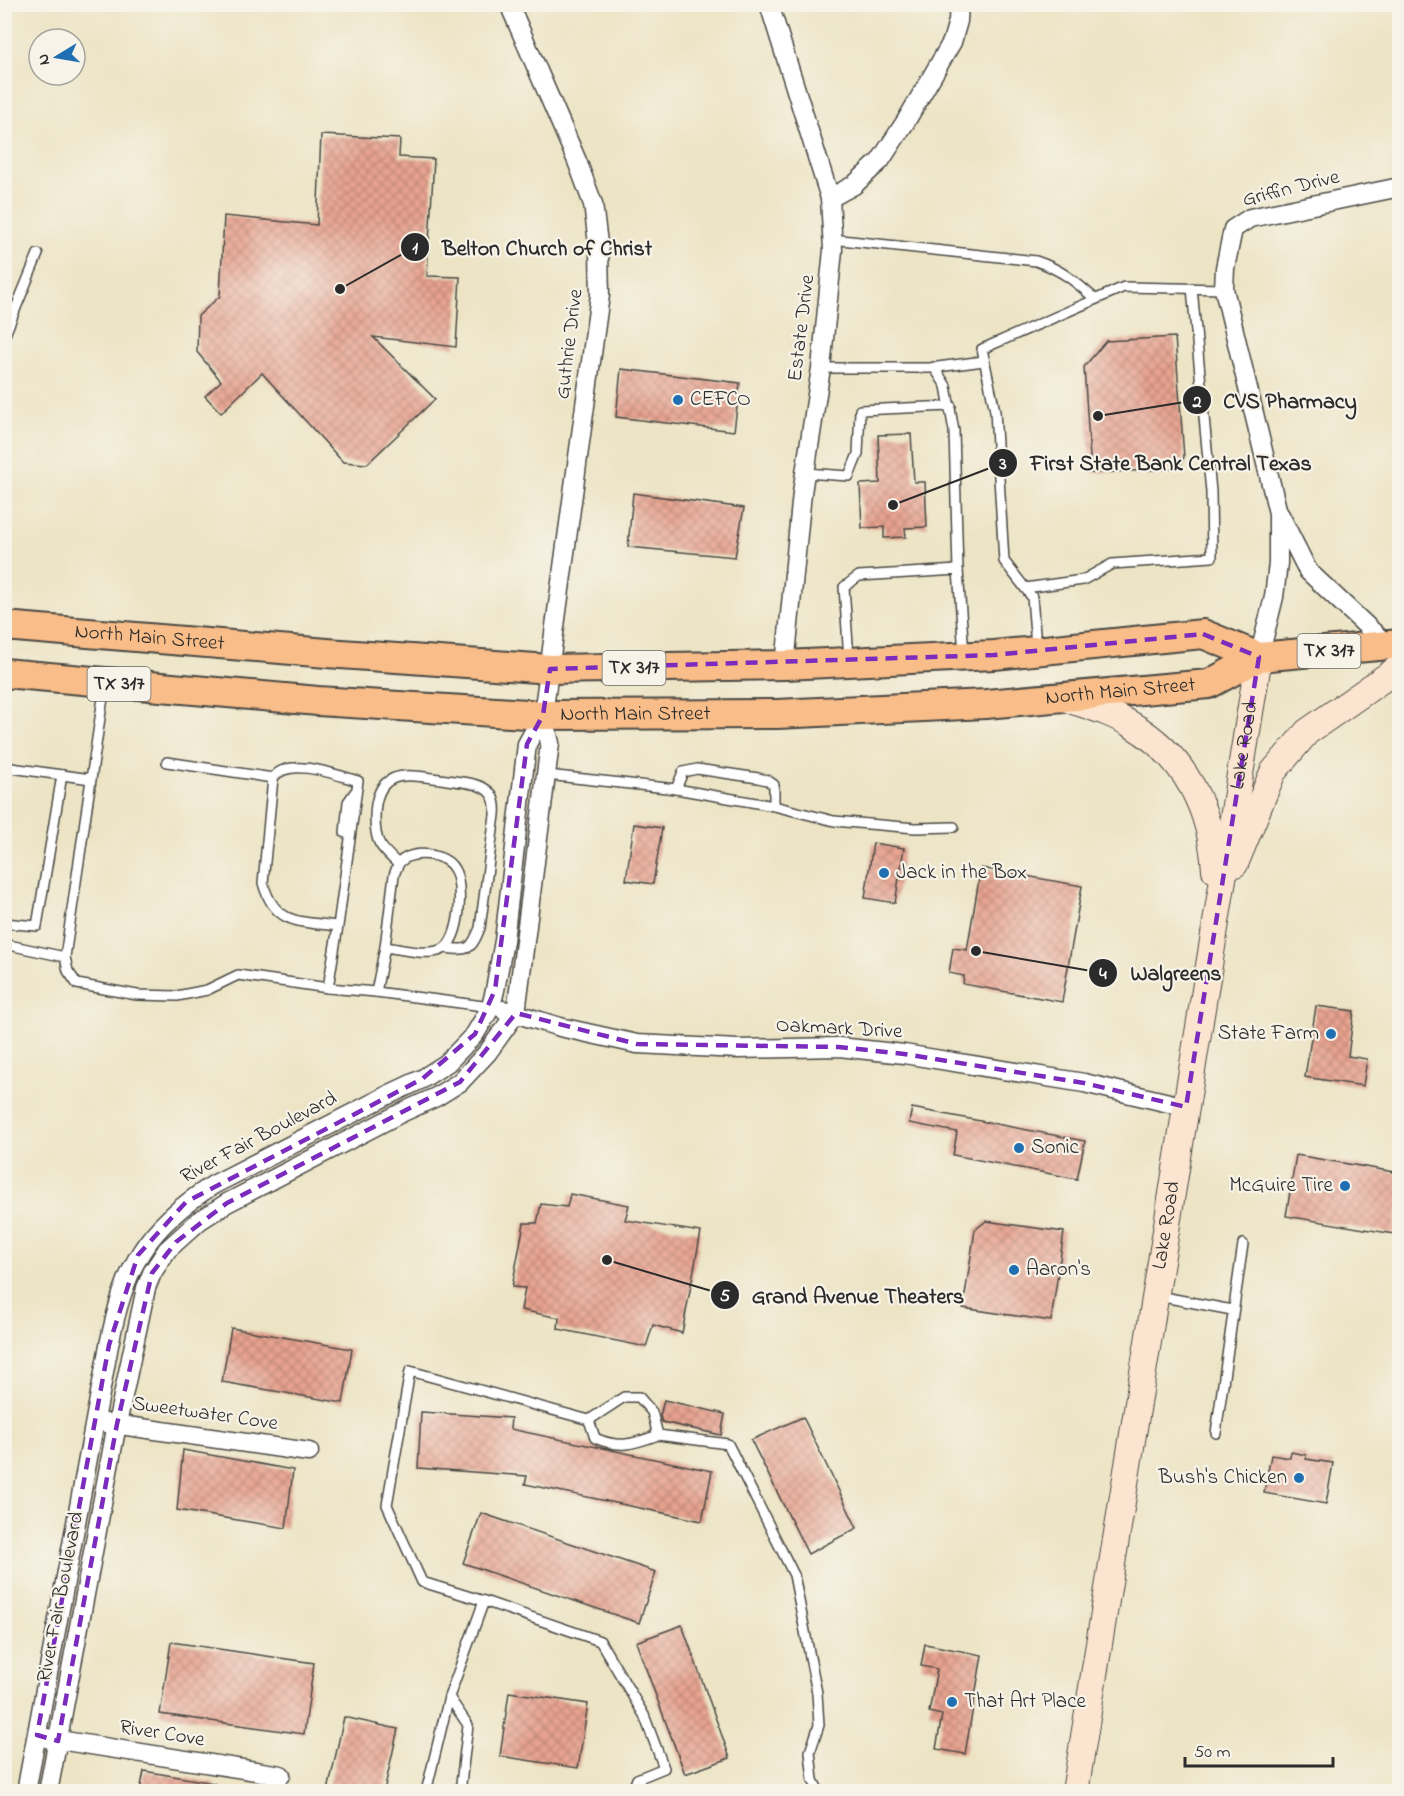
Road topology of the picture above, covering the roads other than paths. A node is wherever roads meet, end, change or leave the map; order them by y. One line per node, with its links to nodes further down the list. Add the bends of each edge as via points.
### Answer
1 (509, 4): 27 (street, Guthrie Drive, via 578,161 593,204 599,251 600,295)
2 (769, 4): 5 (street, Estate Drive)
3 (959, 4): 5 (street, via 952,42 880,161 854,185)
4 (1400, 187): 9 (street, Griffin Drive, via 1250,218 1233,229)
5 (830, 198): 6 (street, Estate Drive)
6 (832, 239): 10 (lane, via 1036,261 1070,277); 14 (street, Estate Drive)
7 (38, 254): 11 (lane)
8 (1192, 288): 9 (lane); 10 (lane, via 1125,287); 19 (lane, via 1211,492 1212,557 1112,564 1083,580)
9 (1224, 289): 17 (street, Griffin Drive)
10 (1095, 299): 12 (lane, via 982,349)
11 (4, 337)
12 (984, 361): 13 (lane); 19 (lane, via 994,411 1004,561)
13 (934, 367): 14 (lane); 15 (lane, via 946,386)
14 (820, 368): 16 (street, Estate Drive)
15 (951, 406): 16 (lane, via 860,410 858,454 849,476); 18 (lane)
16 (805, 473): 26 (street, Estate Drive)
17 (1278, 513): 22 (street, Griffin Drive, via 1308,571); 24 (street, Griffin Drive, via 1274,597)
18 (958, 570): 23 (lane); 25 (lane, via 859,576 844,587)
19 (1025, 588): 21 (lane, via 1032,597)
20 (4, 626): 27 (main road, North Main Street / TX 317)
21 (1036, 652): 23 (main road, North Main Street / TX 317); 24 (main road, North Main Street / TX 317, via 1203,634)
22 (1396, 652): 24 (main road, North Main Street / TX 317); 42 (main road, via 1307,732 1273,772)
23 (964, 657): 25 (main road, North Main Street / TX 317)
24 (1259, 657): 30 (main road, North Main Street / TX 317, via 1209,684); 42 (main road, Lake Road)
25 (849, 662): 26 (main road, North Main Street / TX 317)
26 (785, 665): 27 (main road, North Main Street / TX 317)
27 (549, 669): 31 (street, River Fair Boulevard)
28 (4, 674): 29 (main road, North Main Street / TX 317)
29 (105, 683): 31 (main road, North Main Street / TX 317); 36 (lane)
30 (1062, 697): 31 (main road, North Main Street / TX 317, via 777,714); 42 (main road, via 1131,724 1157,742 1182,769 1203,807 1213,843)
31 (543, 715): 35 (street, River Fair Boulevard, via 550,743); 51 (street, River Fair Boulevard, via 527,744 504,941)
32 (167, 762): 37 (lane)
33 (4, 767): 34 (lane)
34 (62, 775): 36 (lane); 43 (lane, via 37,926)
35 (547, 775): 38 (lane); 52 (street, River Fair Boulevard)
36 (91, 778): 48 (lane)
37 (273, 778): 44 (lane, via 263,883 269,901 292,920); 44 (lane, via 287,768 319,770 358,781)
38 (676, 789): 39 (lane); 39 (lane, via 683,772 697,769 758,778 774,785)
39 (774, 806): 40 (lane, via 834,821)
40 (954, 827)
41 (398, 864): 46 (lane); 47 (lane, via 411,856 438,856 453,867 459,885 457,924); 47 (lane, via 381,849 375,833 378,794 389,780 404,775 477,785 492,795 495,815 480,928 470,948)
42 (1217, 909): 53 (main road, Lake Road)
43 (4, 923)
44 (338, 926): 49 (lane)
45 (4, 944): 48 (lane)
46 (385, 947): 47 (lane, via 425,952); 50 (lane)
47 (445, 948)
48 (65, 957): 49 (lane, via 77,984 137,995 177,996 207,990 238,975)
49 (328, 988): 50 (lane)
50 (376, 992): 51 (lane)
51 (491, 1007): 52 (street, Oakmark Drive); 54 (street, River Fair Boulevard, via 474,1034 447,1063 423,1079 213,1185 186,1202)
52 (516, 1013): 53 (street, Oakmark Drive, via 637,1044 738,1049 839,1047 904,1054 1084,1083); 56 (street, River Fair Boulevard, via 488,1053 460,1082 227,1203 199,1221)
53 (1186, 1107): 57 (main road, Lake Road)
54 (154, 1235): 56 (street); 60 (street, River Fair Boulevard, via 138,1255 115,1316)
55 (1243, 1244): 58 (lane)
56 (167, 1250): 61 (street, River Fair Boulevard, via 146,1288)
57 (1155, 1295): 58 (lane); 76 (main road, Lake Road)
58 (1232, 1310): 62 (lane)
59 (589, 1420): 63 (lane, via 595,1438 608,1444 630,1445); 63 (lane, via 624,1397 639,1397 652,1412); 65 (lane, via 410,1371 387,1505 422,1582)
60 (94, 1421): 61 (street, Sweetwater Cove); 67 (street, River Fair Boulevard)
61 (117, 1424): 64 (street, Sweetwater Cove); 68 (street, River Fair Boulevard)
62 (1216, 1433)
63 (658, 1435): 75 (lane, via 728,1444 794,1575 818,1693 819,1725 810,1752 813,1780)
64 (309, 1452)
65 (484, 1601): 66 (lane); 74 (lane, via 600,1641 644,1715 664,1768 637,1779)
66 (449, 1697): 72 (lane); 73 (lane, via 468,1725)
67 (37, 1735): 68 (street, River Cove); 70 (street, River Fair Boulevard)
68 (57, 1741): 69 (street, River Cove); 71 (street, River Fair Boulevard)
69 (281, 1776)
70 (26, 1791)
71 (48, 1791)
72 (426, 1791)
73 (460, 1791)
74 (632, 1791)
75 (819, 1791)
76 (1075, 1791)

